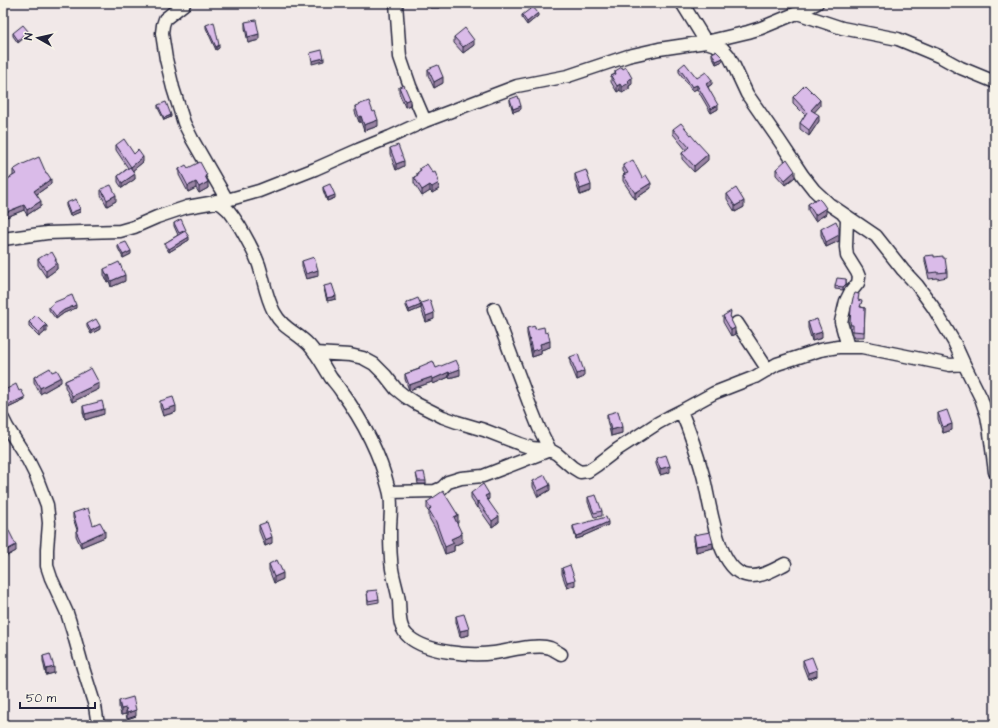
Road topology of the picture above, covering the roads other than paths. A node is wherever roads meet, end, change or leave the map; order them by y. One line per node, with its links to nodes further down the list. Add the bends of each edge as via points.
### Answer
1 (396, 3): 8 (street, via 400,57)
2 (682, 3): 6 (street)
3 (817, 3): 5 (street)
4 (184, 4): 9 (street, via 165,19 163,25 166,59 184,123)
5 (798, 13): 6 (street, via 736,36); 7 (street, via 842,28 898,39)
6 (706, 42): 8 (street, via 628,56 568,76 517,86); 10 (street, via 723,49 729,56 747,94 803,176 814,190)
7 (995, 82)
8 (425, 121): 9 (street, via 284,182)
9 (222, 201): 11 (street, via 188,207 120,231 48,233); 15 (street, via 251,245 268,298 280,322)
10 (842, 213): 14 (street, via 847,219 847,256 859,277 846,302 841,322); 16 (street, via 876,236 920,289 945,325)
11 (3, 239)
12 (494, 309): 20 (street, via 529,403)
13 (736, 323): 17 (street)
14 (848, 347): 16 (street, via 874,349 950,365); 17 (street, via 820,350 782,362)
15 (315, 353): 20 (street, via 363,358 374,364 406,397 431,411 532,448); 22 (street, via 362,423 381,463)
16 (964, 364): 21 (street, via 986,416)
17 (768, 370): 18 (street, via 714,393)
18 (682, 411): 20 (street, via 647,430 588,471 580,472); 23 (street, via 706,486 715,532 729,563 744,575 754,577)
19 (3, 419): 25 (street, via 28,460 47,505 47,566 73,632 95,706)
20 (550, 450): 22 (street, via 483,476 448,482 435,491)
21 (995, 472)
22 (390, 492): 24 (street, via 392,571 401,627 408,637 432,648 462,653 479,654 544,646)
23 (785, 564)
24 (561, 654)
25 (98, 725)

